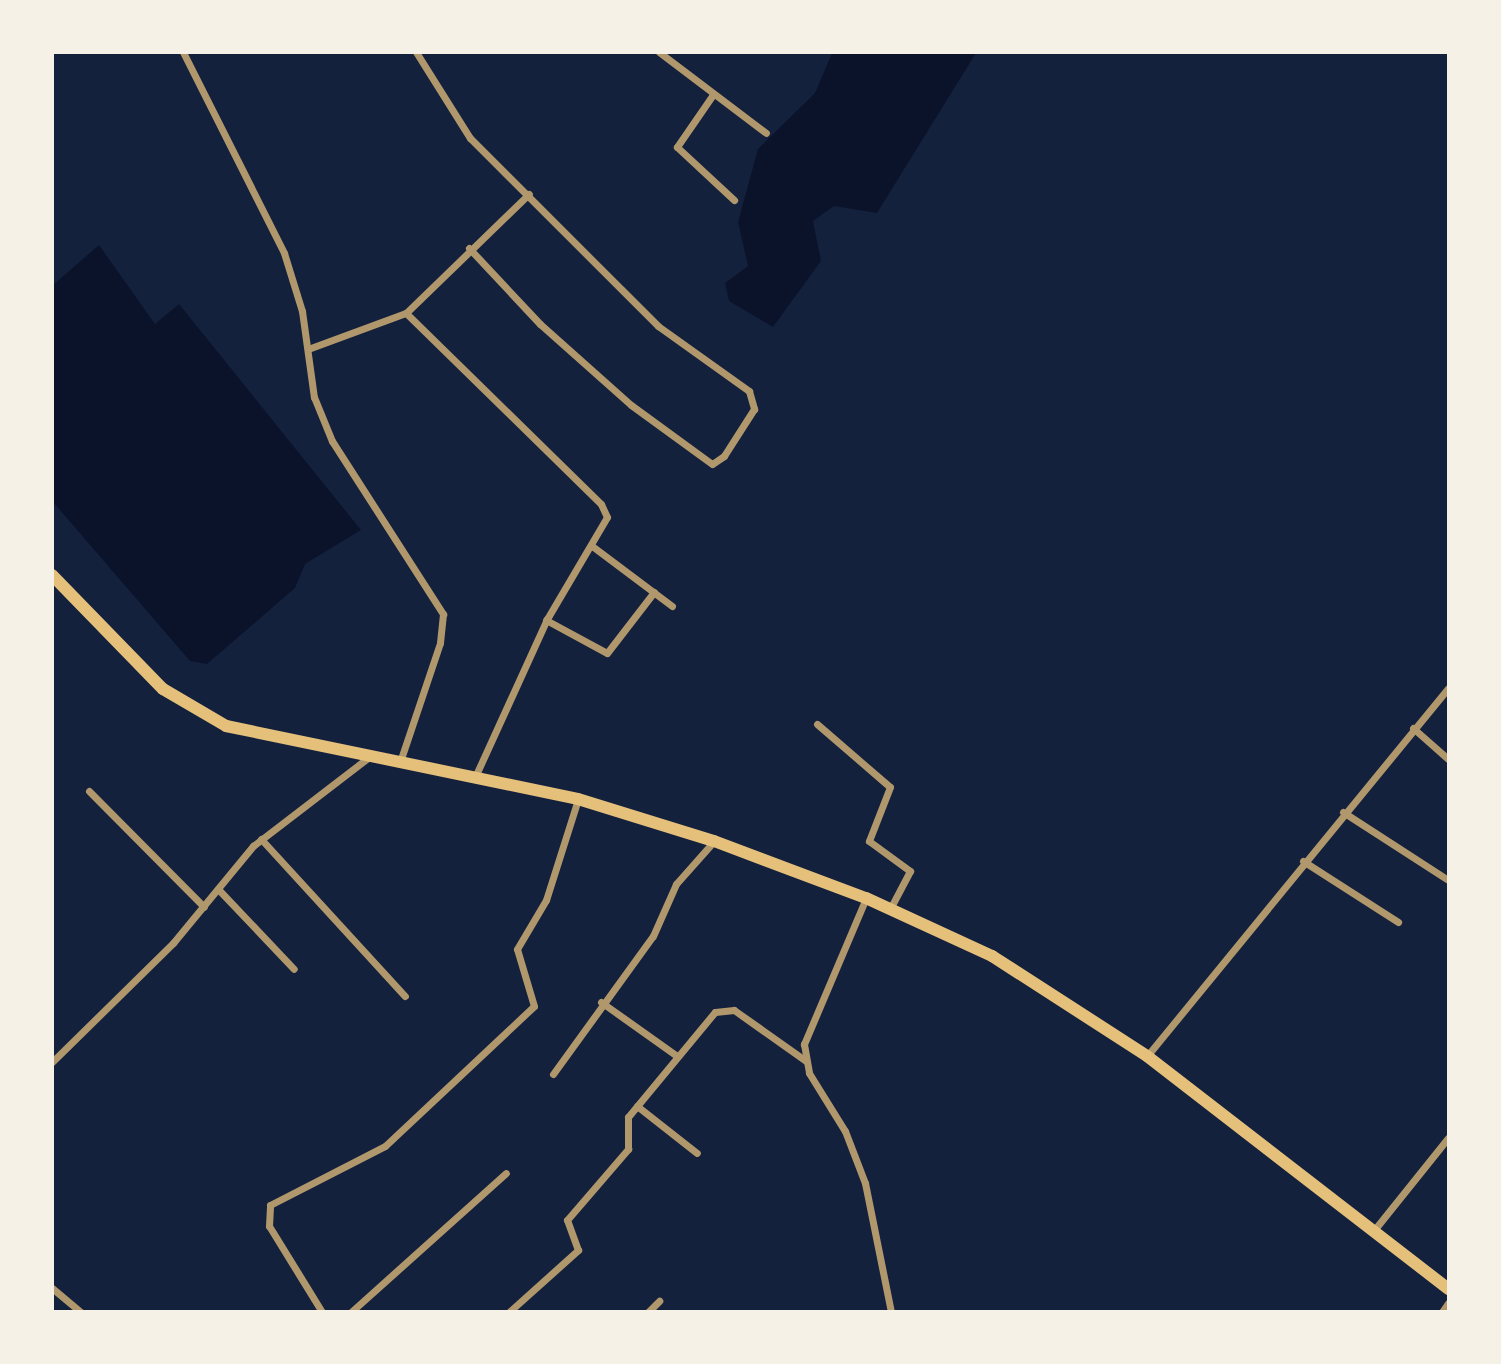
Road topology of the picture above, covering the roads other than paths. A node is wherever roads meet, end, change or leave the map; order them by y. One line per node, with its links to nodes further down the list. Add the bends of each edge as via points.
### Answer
1 (183, 52): 10 (street, via 285,253)
2 (416, 52): 6 (street, via 456,122)
3 (659, 52): 4 (street)
4 (712, 96): 5 (street); 7 (street, via 677,148)
5 (766, 133)
6 (529, 194): 8 (street); 8 (street, via 658,327 749,391 754,409 718,461 704,460 596,375)
7 (734, 200)
8 (469, 248): 9 (street)
9 (405, 313): 10 (street); 11 (street, via 601,504 607,517)
10 (308, 349): 21 (street, via 314,397 332,441 443,614 440,643)
11 (592, 546): 13 (street); 15 (street)
12 (52, 575): 19 (highway, via 186,707 259,735)
13 (654, 592): 14 (street); 15 (street, via 607,653)
14 (671, 606)
15 (546, 620): 22 (street)
16 (1448, 688): 18 (street)
17 (817, 724): 33 (street, via 890,787 869,841 910,870)
18 (1413, 729): 20 (street); 25 (street)
19 (369, 757): 21 (highway); 26 (street)
20 (1448, 759)
21 (400, 762): 22 (highway)
22 (475, 777): 24 (highway)
23 (89, 791): 32 (street)
24 (578, 799): 27 (highway); 53 (street, via 547,901 517,949 534,1006 385,1146 270,1205 269,1226)
25 (1343, 812): 28 (street); 29 (street)
26 (261, 839): 30 (street); 36 (street)
27 (714, 841): 31 (highway); 37 (street, via 676,884 653,936)
28 (1303, 861): 34 (street); 39 (street)
29 (1448, 880)
30 (218, 889): 32 (street); 35 (street)
31 (866, 898): 33 (highway); 40 (street, via 806,1031)
32 (204, 907): 41 (street)
33 (890, 909): 39 (highway, via 992,956)
34 (1398, 922)
35 (294, 969)
36 (405, 996)
37 (601, 1002): 38 (street); 42 (street)
38 (677, 1056): 40 (street, via 723,1008 745,1016); 43 (street)
39 (1147, 1056): 47 (highway)
40 (806, 1061): 57 (street, via 856,1157)
41 (52, 1062)
42 (553, 1074)
43 (637, 1106): 45 (street); 55 (street, via 625,1123 628,1149 567,1220 578,1250)
44 (1448, 1139): 47 (street)
45 (697, 1153)
46 (506, 1173): 54 (street)
47 (1375, 1229): 49 (highway)
48 (52, 1288): 52 (street)
49 (1448, 1289)
50 (659, 1301): 56 (street)
51 (1448, 1303): 58 (street)
52 (81, 1311)
53 (322, 1311)
54 (351, 1311)
55 (509, 1311)
56 (648, 1311)
57 (891, 1311)
58 (1441, 1311)

